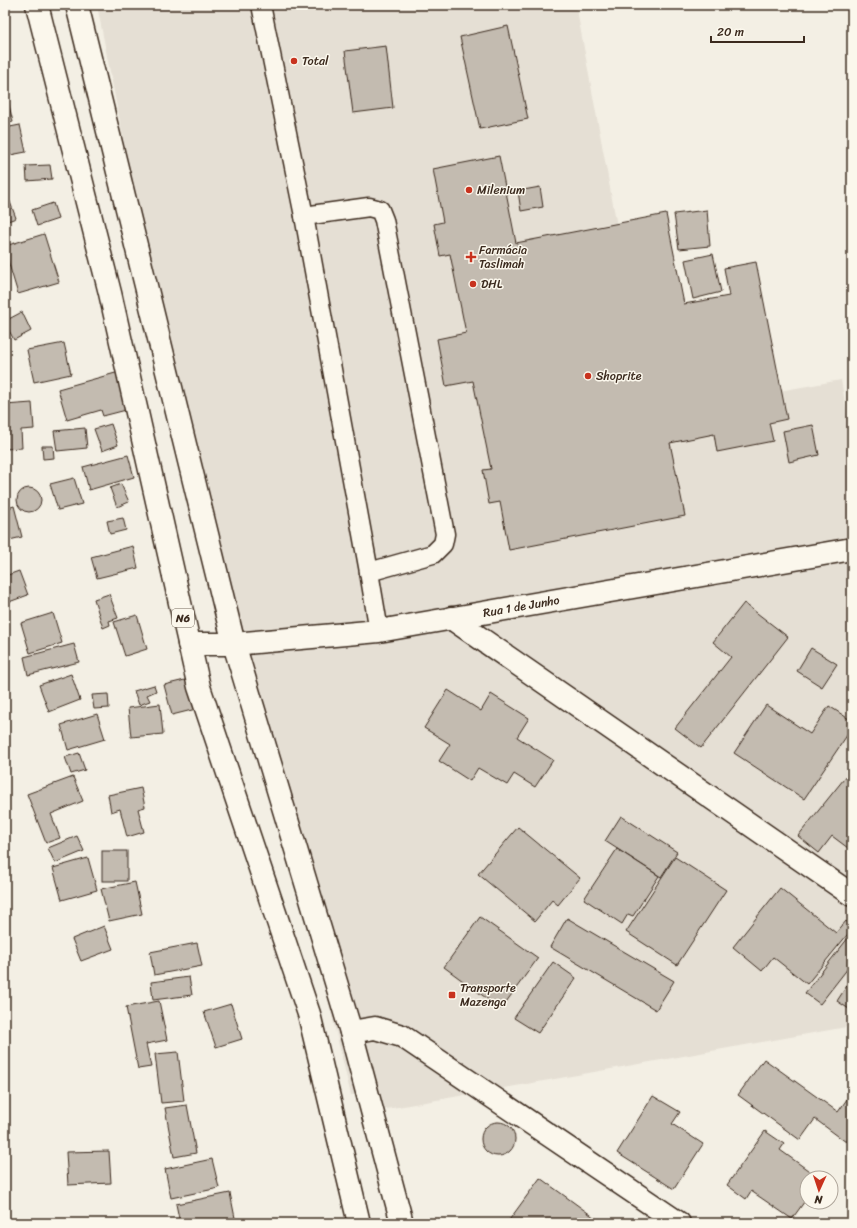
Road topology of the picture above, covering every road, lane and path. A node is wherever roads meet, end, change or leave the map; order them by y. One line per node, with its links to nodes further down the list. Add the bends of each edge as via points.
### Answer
1 (37, 5): 9 (main road, N6, via 110,293)
2 (77, 5): 10 (main road)
3 (261, 5): 4 (lane)
4 (304, 216): 6 (lane); 6 (lane, via 369,207 380,210 445,534 443,544 433,554)
5 (852, 549): 7 (main road, Rua 1 de Junho)
6 (369, 572): 8 (lane)
7 (451, 618): 8 (main road, Rua 1 de Junho); 11 (main road)
8 (379, 631): 10 (main road, Rua 1 de Junho)
9 (189, 644): 10 (main road, Rua 1 de Junho); 13 (main road, N6, via 199,687 310,1014)
10 (234, 644): 12 (main road)
11 (852, 895)
12 (351, 1032): 14 (main road); 15 (main road, via 376,1028 402,1036)
13 (359, 1223)
14 (402, 1223)
15 (679, 1223)

